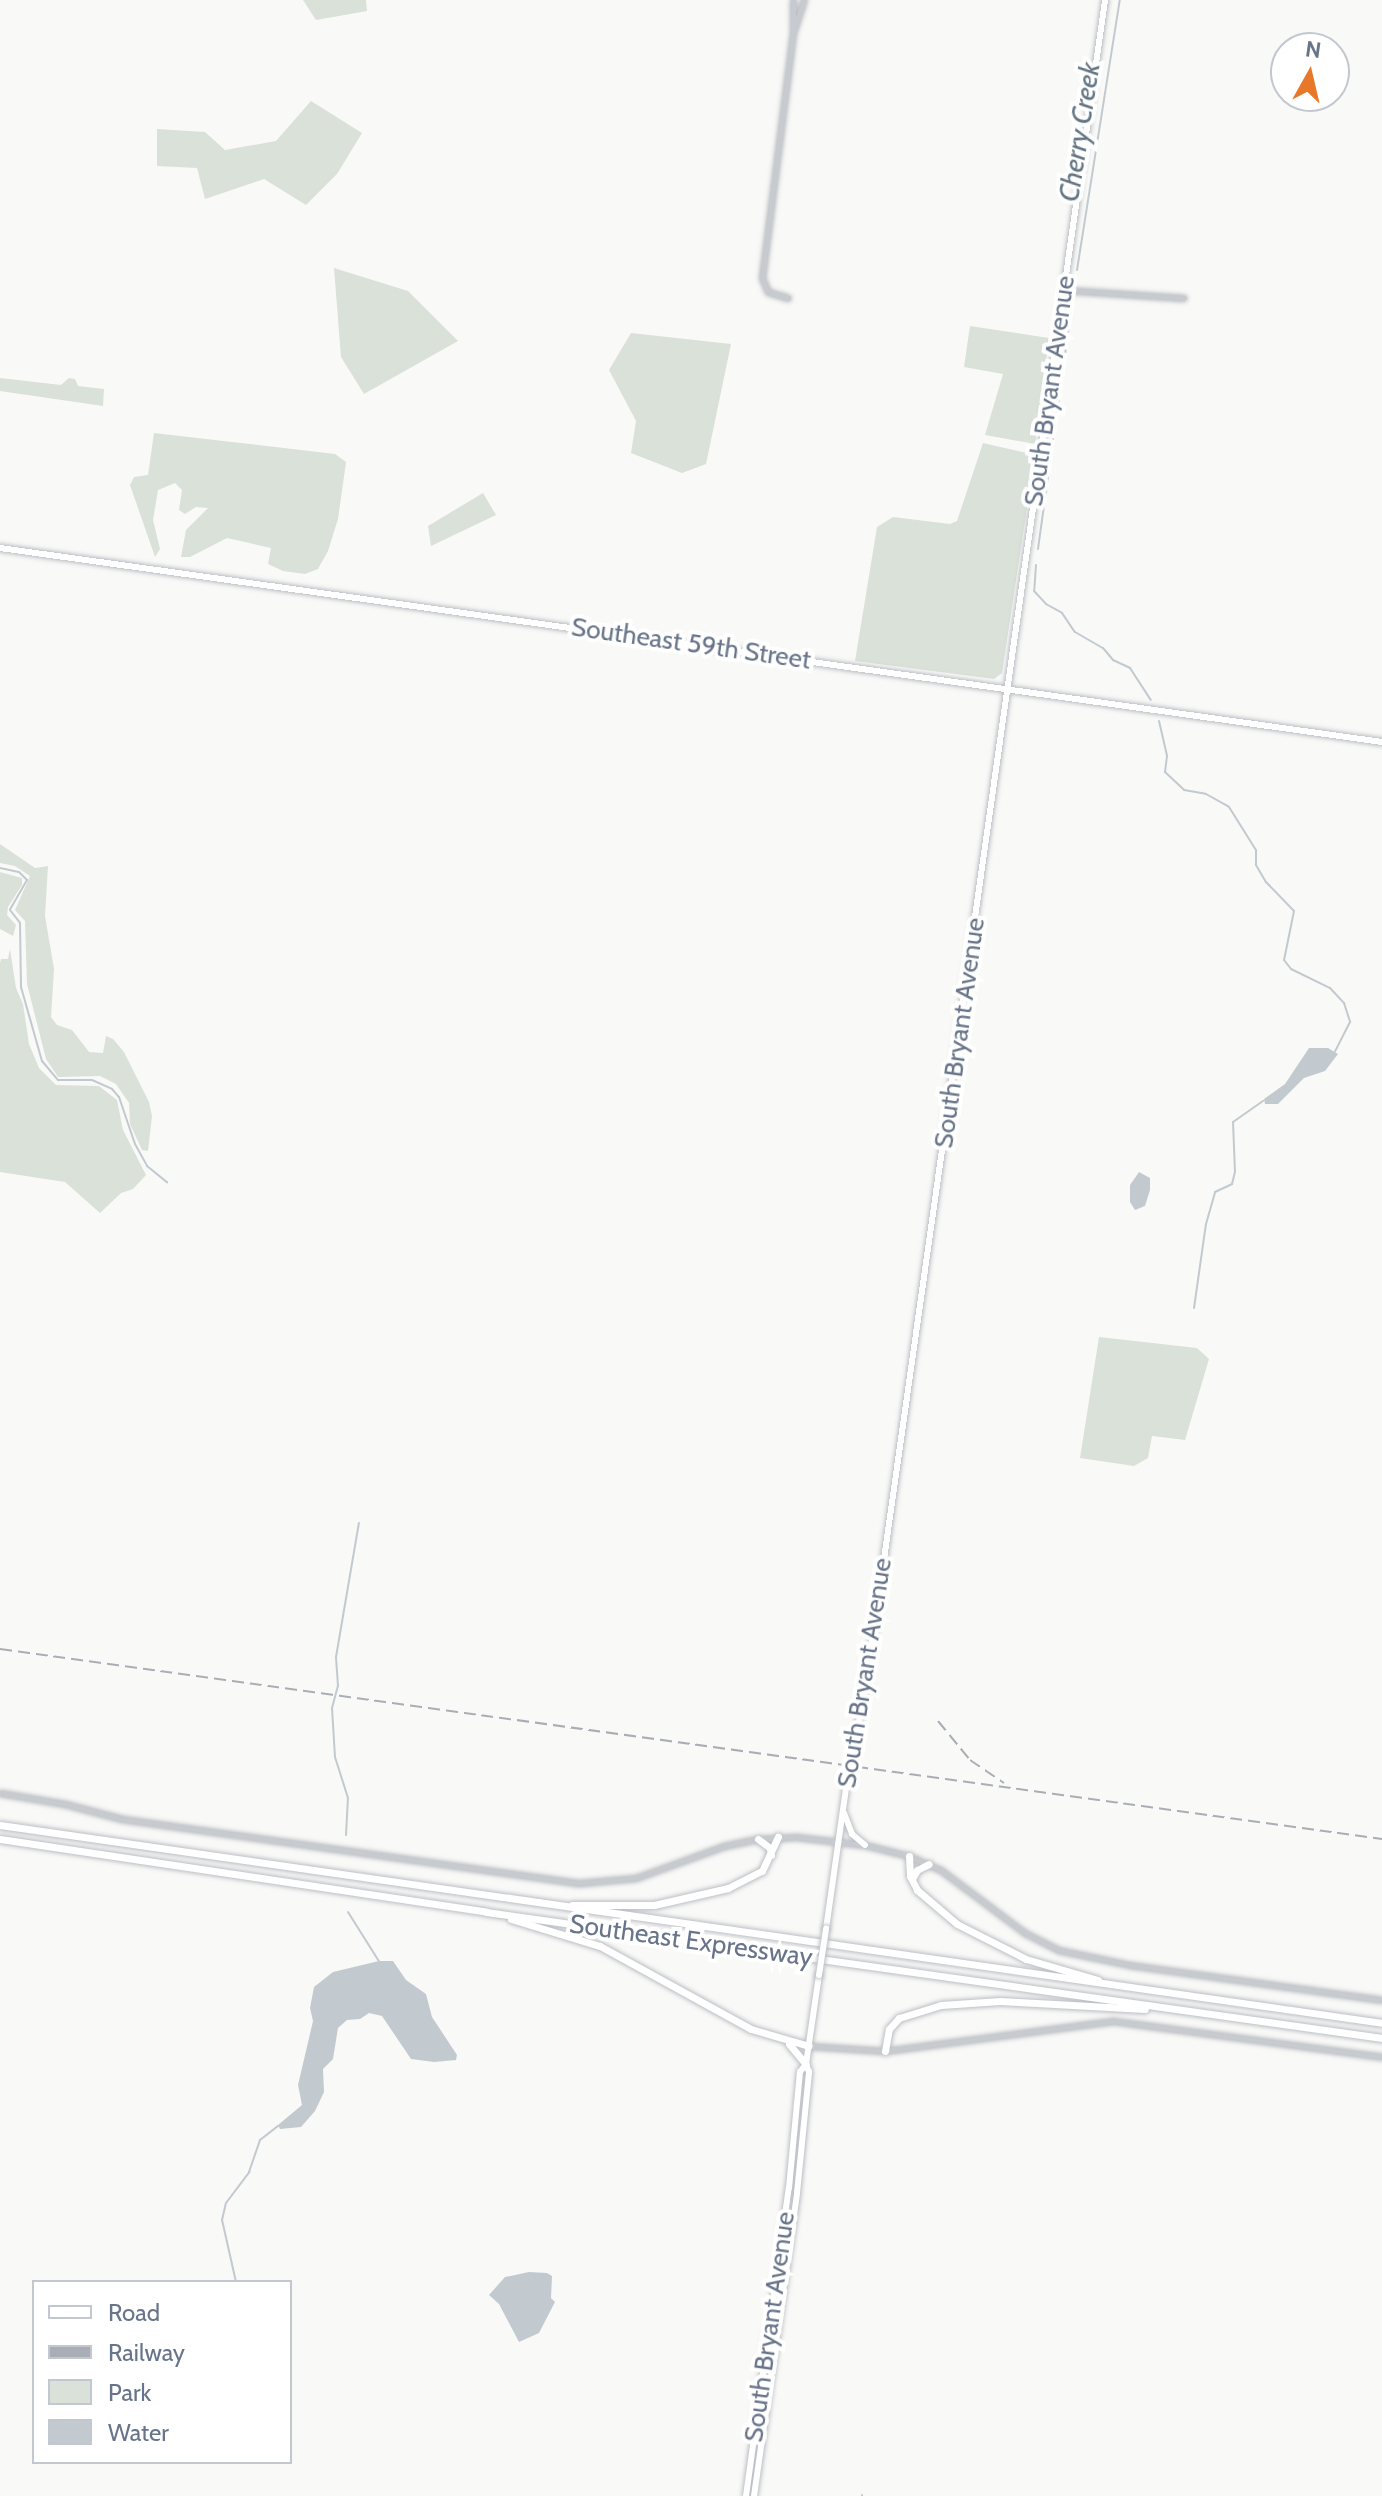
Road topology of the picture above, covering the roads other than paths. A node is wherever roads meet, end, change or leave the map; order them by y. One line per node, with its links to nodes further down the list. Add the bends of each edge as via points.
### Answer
1 (793, 0): 4 (street)
2 (804, 0): 4 (street)
3 (1105, 0): 5 (main road, South Bryant Avenue)
4 (793, 31): 6 (street, via 762,278 768,292)
5 (1064, 290): 7 (street); 9 (main road, South Bryant Avenue)
6 (788, 298)
7 (1184, 298)
8 (0, 548): 9 (main road, Southeast 59th Street)
9 (1009, 688): 10 (main road, Southeast 59th Street); 12 (main road, South Bryant Avenue, via 868,1677)
10 (1382, 742)
11 (0, 1793): 16 (street, via 122,1819 569,1883 636,1878)
12 (843, 1809): 17 (main road, South Bryant Avenue); 18 (main road, via 850,1830)
13 (0, 1825): 23 (highway, Southeast Expressway)
14 (778, 1837): 16 (street); 17 (street); 20 (highway)
15 (0, 1839): 24 (highway, Southeast Expressway)
16 (758, 1839): 20 (highway, via 770,1848)
17 (838, 1842): 18 (street); 31 (main road, South Bryant Avenue, bridge)
18 (865, 1845): 19 (street)
19 (909, 1856): 21 (street); 22 (highway)
20 (771, 1857): 23 (highway, via 753,1877 678,1902 625,1907)
21 (929, 1864): 22 (highway, via 917,1870); 26 (street, via 959,1880 1025,1933 1058,1950)
22 (912, 1881): 25 (highway, via 945,1915 991,1943)
23 (525, 1903): 25 (highway, Southeast Expressway)
24 (486, 1912): 27 (highway, Southeast Expressway); 30 (highway, via 600,1946 751,2029)
25 (1123, 1987): 28 (highway, Southeast Expressway)
26 (1382, 2000)
27 (1172, 2009): 29 (highway, Southeast Expressway); 32 (highway, via 1000,2001 941,2005 899,2018 889,2029)
28 (1382, 2023)
29 (1382, 2038)
30 (783, 2041): 31 (highway); 34 (highway)
31 (809, 2046): 32 (street); 34 (main road, South Bryant Avenue)
32 (885, 2051): 33 (street, via 1113,2021)
33 (1382, 2057)
34 (806, 2064): 35 (main road, South Bryant Avenue, via 800,2072)
35 (759, 2432): 36 (main road, South Bryant Avenue); 37 (main road, South Bryant Avenue)
36 (746, 2496)
37 (754, 2496)

